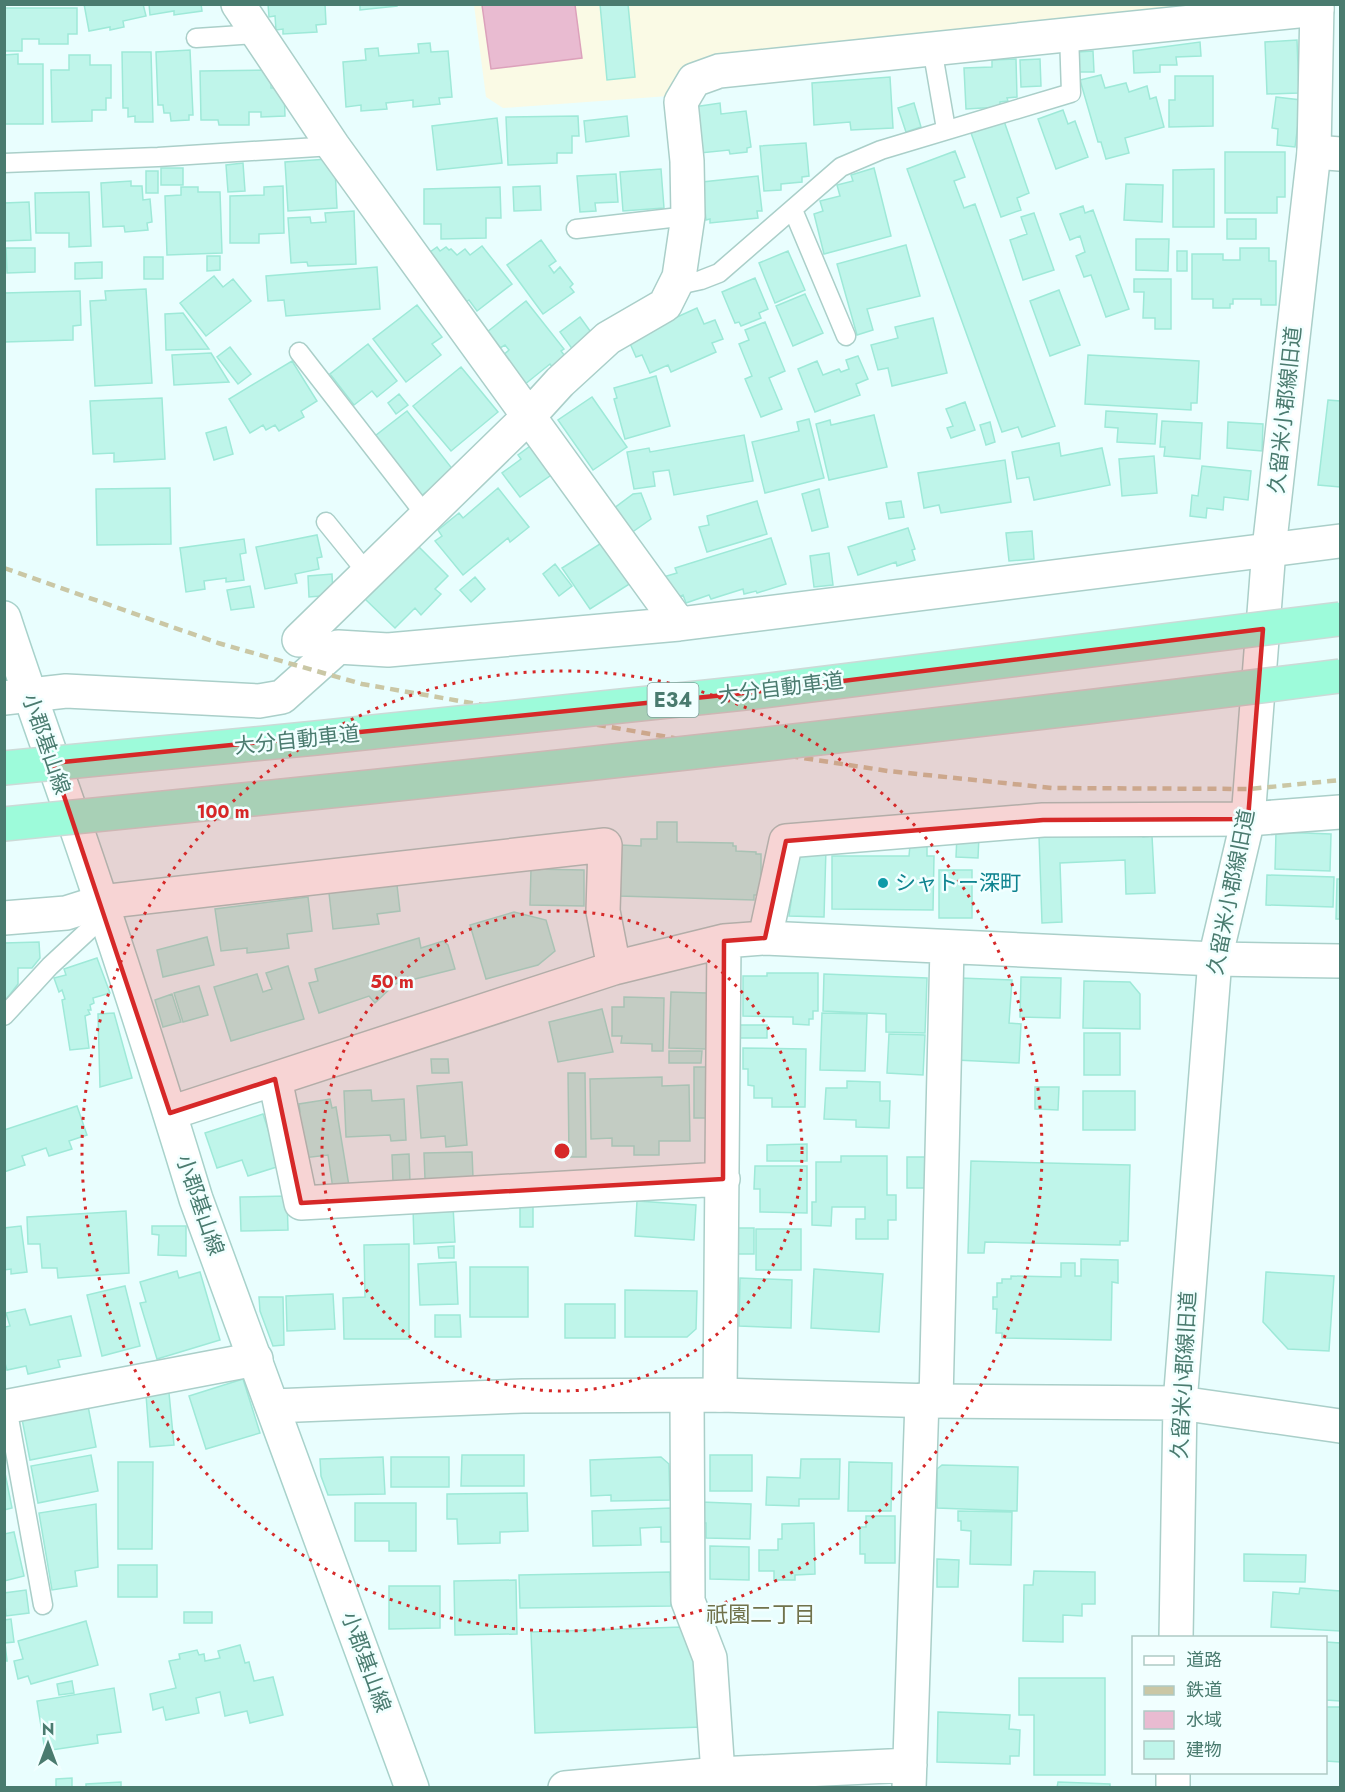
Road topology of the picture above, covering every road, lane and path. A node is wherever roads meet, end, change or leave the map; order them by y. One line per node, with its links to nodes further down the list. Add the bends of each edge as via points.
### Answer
1 (238, 4): 3 (street)
2 (1317, 7): 4 (street); 9 (street, 久留米小郡線旧道)
3 (258, 34): 5 (lane); 8 (street)
4 (1069, 34): 6 (street); 7 (lane, via 1071,93)
5 (196, 38)
6 (932, 48): 7 (lane); 12 (street, via 719,71 694,80 681,102)
7 (946, 129): 11 (lane, via 841,167)
8 (333, 146): 10 (lane); 17 (street)
9 (1327, 153): 21 (street, 久留米小郡線旧道)
10 (4, 163)
11 (793, 210): 14 (lane, via 719,273); 15 (lane)
12 (688, 216): 13 (lane); 14 (street, via 679,277)
13 (576, 229)
14 (674, 286): 17 (street, via 664,305 608,338)
15 (846, 336)
16 (300, 352): 18 (lane)
17 (529, 416): 18 (street); 25 (street)
18 (427, 517): 22 (street)
19 (326, 522): 22 (lane)
20 (1341, 541): 21 (street)
21 (1269, 549): 25 (street); 31 (street, 久留米小郡線旧道)
22 (368, 574): 26 (street)
23 (4, 618): 28 (street, 小郡基山線)
24 (1341, 619): 29 (highway, 大分自動車道 / E34, bridge, via 754,692)
25 (679, 624): 28 (street, via 388,650 338,647 282,697 259,701 66,691)
26 (300, 640)
27 (1341, 676): 32 (highway, bridge, via 778,744)
28 (17, 697): 33 (street, 小郡基山線)
29 (4, 768)
30 (1341, 812): 31 (street)
31 (1248, 819): 35 (street, via 1043,820 786,841); 38 (street, 久留米小郡線旧道)
32 (4, 824)
33 (103, 908): 34 (street); 40 (street, via 605,845 603,911); 41 (lane); 43 (street, 小郡基山線)
34 (4, 918)
35 (765, 939): 36 (street); 37 (street)
36 (724, 941): 40 (street); 44 (street)
37 (947, 948): 38 (street); 48 (street)
38 (1215, 959): 39 (street); 49 (street, 久留米小郡線旧道)
39 (1341, 961)
40 (614, 968): 42 (street)
41 (4, 1016)
42 (275, 1079): 43 (street); 44 (street, via 301,1203)
43 (170, 1113): 45 (street, 小郡基山線, via 196,1200)
44 (723, 1179): 47 (street)
45 (256, 1359): 50 (street, 小郡基山線); 51 (street)
46 (687, 1395): 47 (street); 50 (street, via 523,1395); 55 (street, via 688,1601 710,1658)
47 (720, 1395): 48 (street)
48 (929, 1401): 49 (street); 56 (street)
49 (1180, 1404): 52 (street); 54 (street, 久留米小郡線旧道)
50 (273, 1406): 57 (street, 小郡基山線)
51 (6, 1407): 53 (lane)
52 (1341, 1426)
53 (43, 1605)
54 (1176, 1636)
55 (718, 1774): 56 (street); 58 (street)
56 (909, 1776)
57 (412, 1788)
58 (565, 1788)

